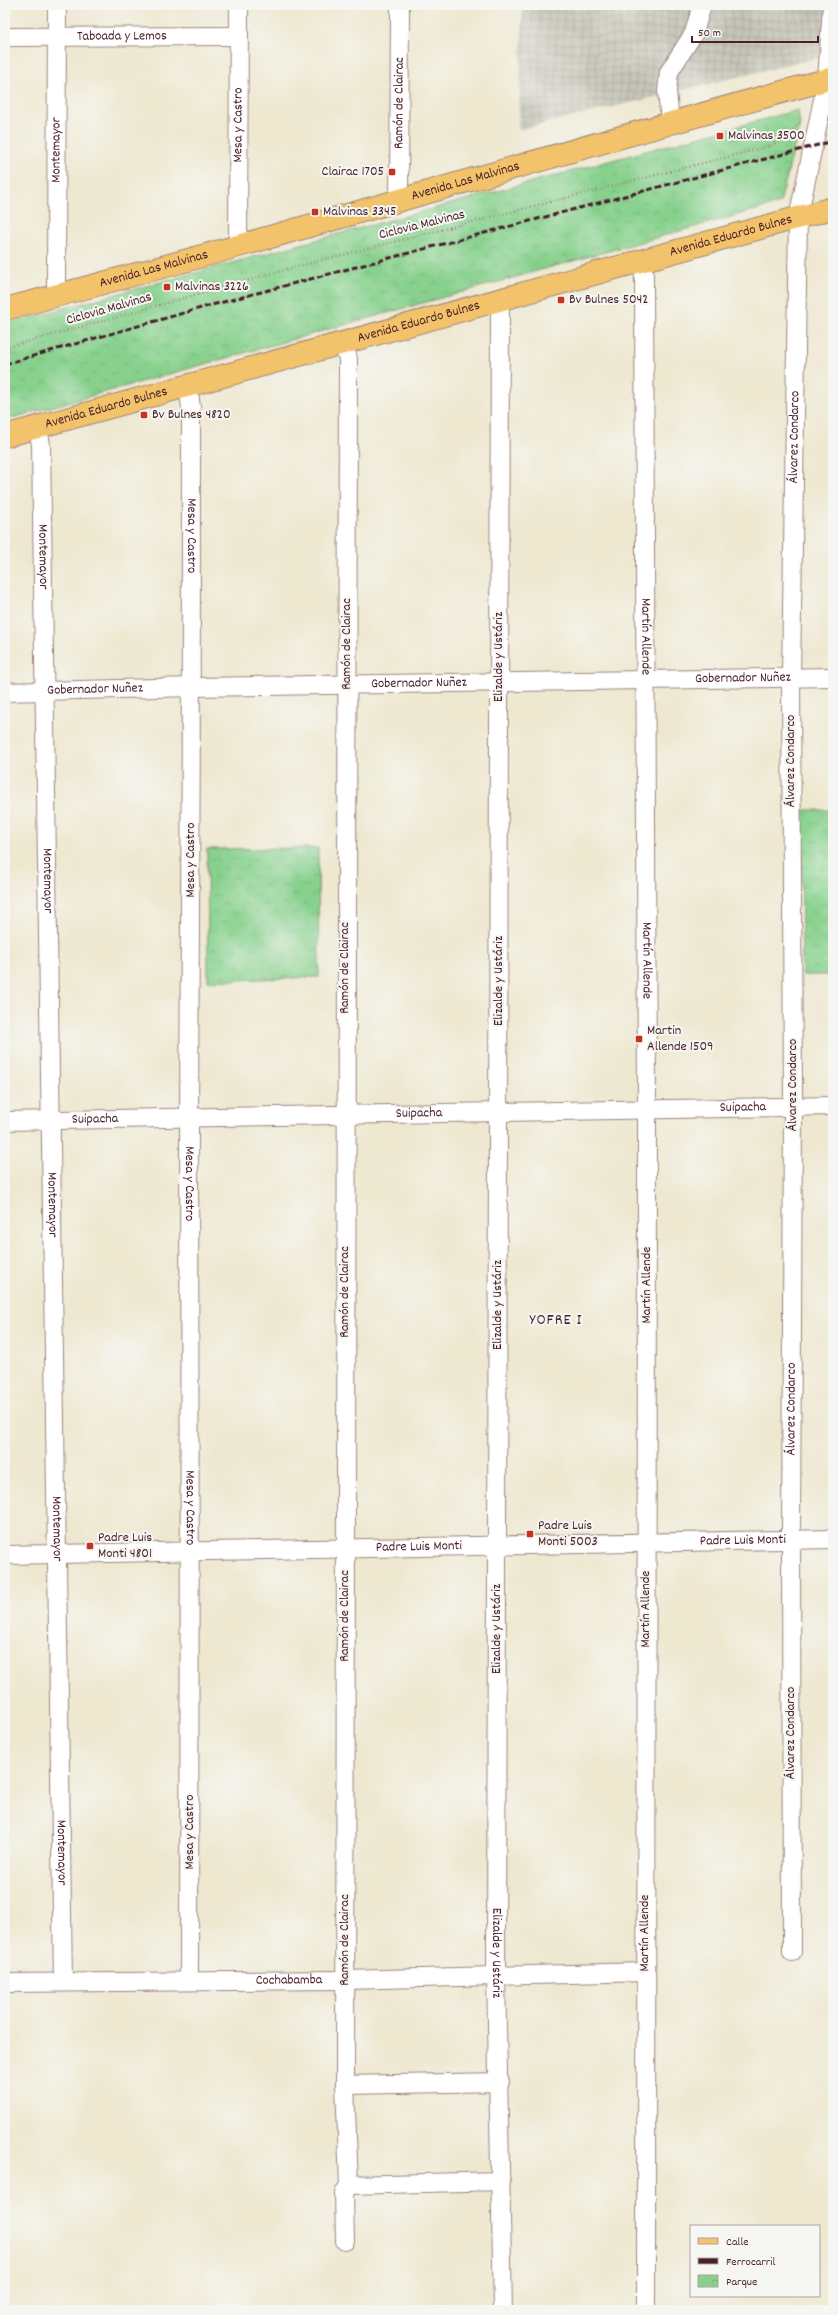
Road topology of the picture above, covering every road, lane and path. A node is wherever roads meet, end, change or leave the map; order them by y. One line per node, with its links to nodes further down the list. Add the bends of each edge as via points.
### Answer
1 (57, 5): 6 (street, Montemayor)
2 (239, 5): 7 (street, Mesa y Castro)
3 (400, 5): 12 (street, Ramón de Clairac)
4 (702, 5): 11 (street, via 694,33 670,72 667,91)
5 (832, 5): 9 (street)
6 (57, 36): 7 (street, Taboada y Lemos); 8 (street, Taboada y Lemos); 17 (street, Montemayor)
7 (239, 36): 15 (street, Mesa y Castro)
8 (5, 37)
9 (830, 79): 10 (street, Álvarez Condarco); 11 (main road, Avenida Las Malvinas)
10 (820, 106): 14 (street, Álvarez Condarco); 21 (path, Ciclovia Malvinas, via 787,136 770,146 299,266)
11 (670, 122): 12 (main road, Avenida Las Malvinas)
12 (400, 201): 15 (main road, Avenida Las Malvinas)
13 (833, 208): 14 (main road, Avenida Eduardo Bulnes)
14 (798, 218): 16 (main road, Avenida Eduardo Bulnes); 25 (street, Álvarez Condarco)
15 (238, 246): 17 (main road, Avenida Las Malvinas)
16 (641, 260): 18 (main road, Avenida Eduardo Bulnes); 27 (street, Martín Allende, via 644,273)
17 (56, 295): 19 (main road, Avenida Las Malvinas)
18 (500, 299): 20 (main road, Avenida Eduardo Bulnes); 28 (street, Elizalde y Ustáriz)
19 (5, 308)
20 (343, 343): 22 (main road, Avenida Eduardo Bulnes); 29 (street, Ramón de Clairac, via 348,359)
21 (5, 348)
22 (188, 386): 23 (main road, Avenida Eduardo Bulnes); 30 (street, Mesa y Castro, via 191,407)
23 (38, 427): 24 (main road, Avenida Eduardo Bulnes); 32 (street, Montemayor, via 41,445)
24 (5, 436)
25 (791, 677): 26 (street, Gobernador Nuñez); 27 (street, Gobernador Nuñez); 34 (street, Álvarez Condarco)
26 (833, 677)
27 (646, 680): 28 (street, Gobernador Nuñez); 35 (street, Martín Allende)
28 (499, 683): 29 (street, Gobernador Nuñez); 36 (street, Elizalde y Ustáriz)
29 (346, 685): 30 (street, Gobernador Nuñez); 37 (street, Ramón de Clairac)
30 (192, 687): 32 (street, Gobernador Nuñez); 38 (street, Mesa y Castro)
31 (5, 692): 32 (street, Gobernador Nuñez)
32 (44, 692): 39 (street, Montemayor)
33 (833, 1106): 34 (street, Suipacha)
34 (793, 1107): 35 (street, Suipacha); 42 (street, Álvarez Condarco)
35 (647, 1109): 36 (street, Suipacha); 43 (street, Martín Allende)
36 (499, 1112): 37 (street, Suipacha); 44 (street, Elizalde y Ustáriz)
37 (345, 1116): 38 (street, Suipacha); 45 (street, Ramón de Clairac)
38 (189, 1117): 39 (street, Suipacha); 46 (street, Mesa y Castro)
39 (51, 1120): 40 (street, Suipacha); 47 (street, Montemayor)
40 (5, 1121)
41 (833, 1539): 42 (street, Padre Luis Monti)
42 (791, 1540): 43 (street, Padre Luis Monti); 49 (street, Álvarez Condarco)
43 (646, 1541): 44 (street, Padre Luis Monti); 50 (street, Martín Allende)
44 (497, 1544): 45 (street, Padre Luis Monti); 51 (street, Elizalde y Ustáriz)
45 (345, 1549): 46 (street, Padre Luis Monti); 52 (street, Ramón de Clairac)
46 (191, 1551): 47 (street, Padre Luis Monti); 53 (street, Mesa y Castro)
47 (58, 1554): 48 (street, Padre Luis Monti); 54 (street, Montemayor)
48 (5, 1555)
49 (792, 1952)
50 (645, 1972): 51 (street, Cochabamba); 62 (street, Martín Allende)
51 (496, 1976): 52 (street, Cochabamba); 56 (street, Elizalde y Ustáriz)
52 (345, 1980): 53 (street, Cochabamba); 57 (street, Ramón de Clairac)
53 (189, 1981): 54 (street, Cochabamba)
54 (63, 1982): 55 (street, Cochabamba)
55 (5, 1983)
56 (500, 2082): 57 (street); 58 (street, Elizalde y Ustáriz)
57 (345, 2085): 59 (street, Ramón de Clairac)
58 (501, 2181): 59 (street); 61 (street, Elizalde y Ustáriz)
59 (349, 2185): 60 (street, Ramón de Clairac, via 344,2193)
60 (344, 2241)
61 (503, 2310)
62 (646, 2310)

